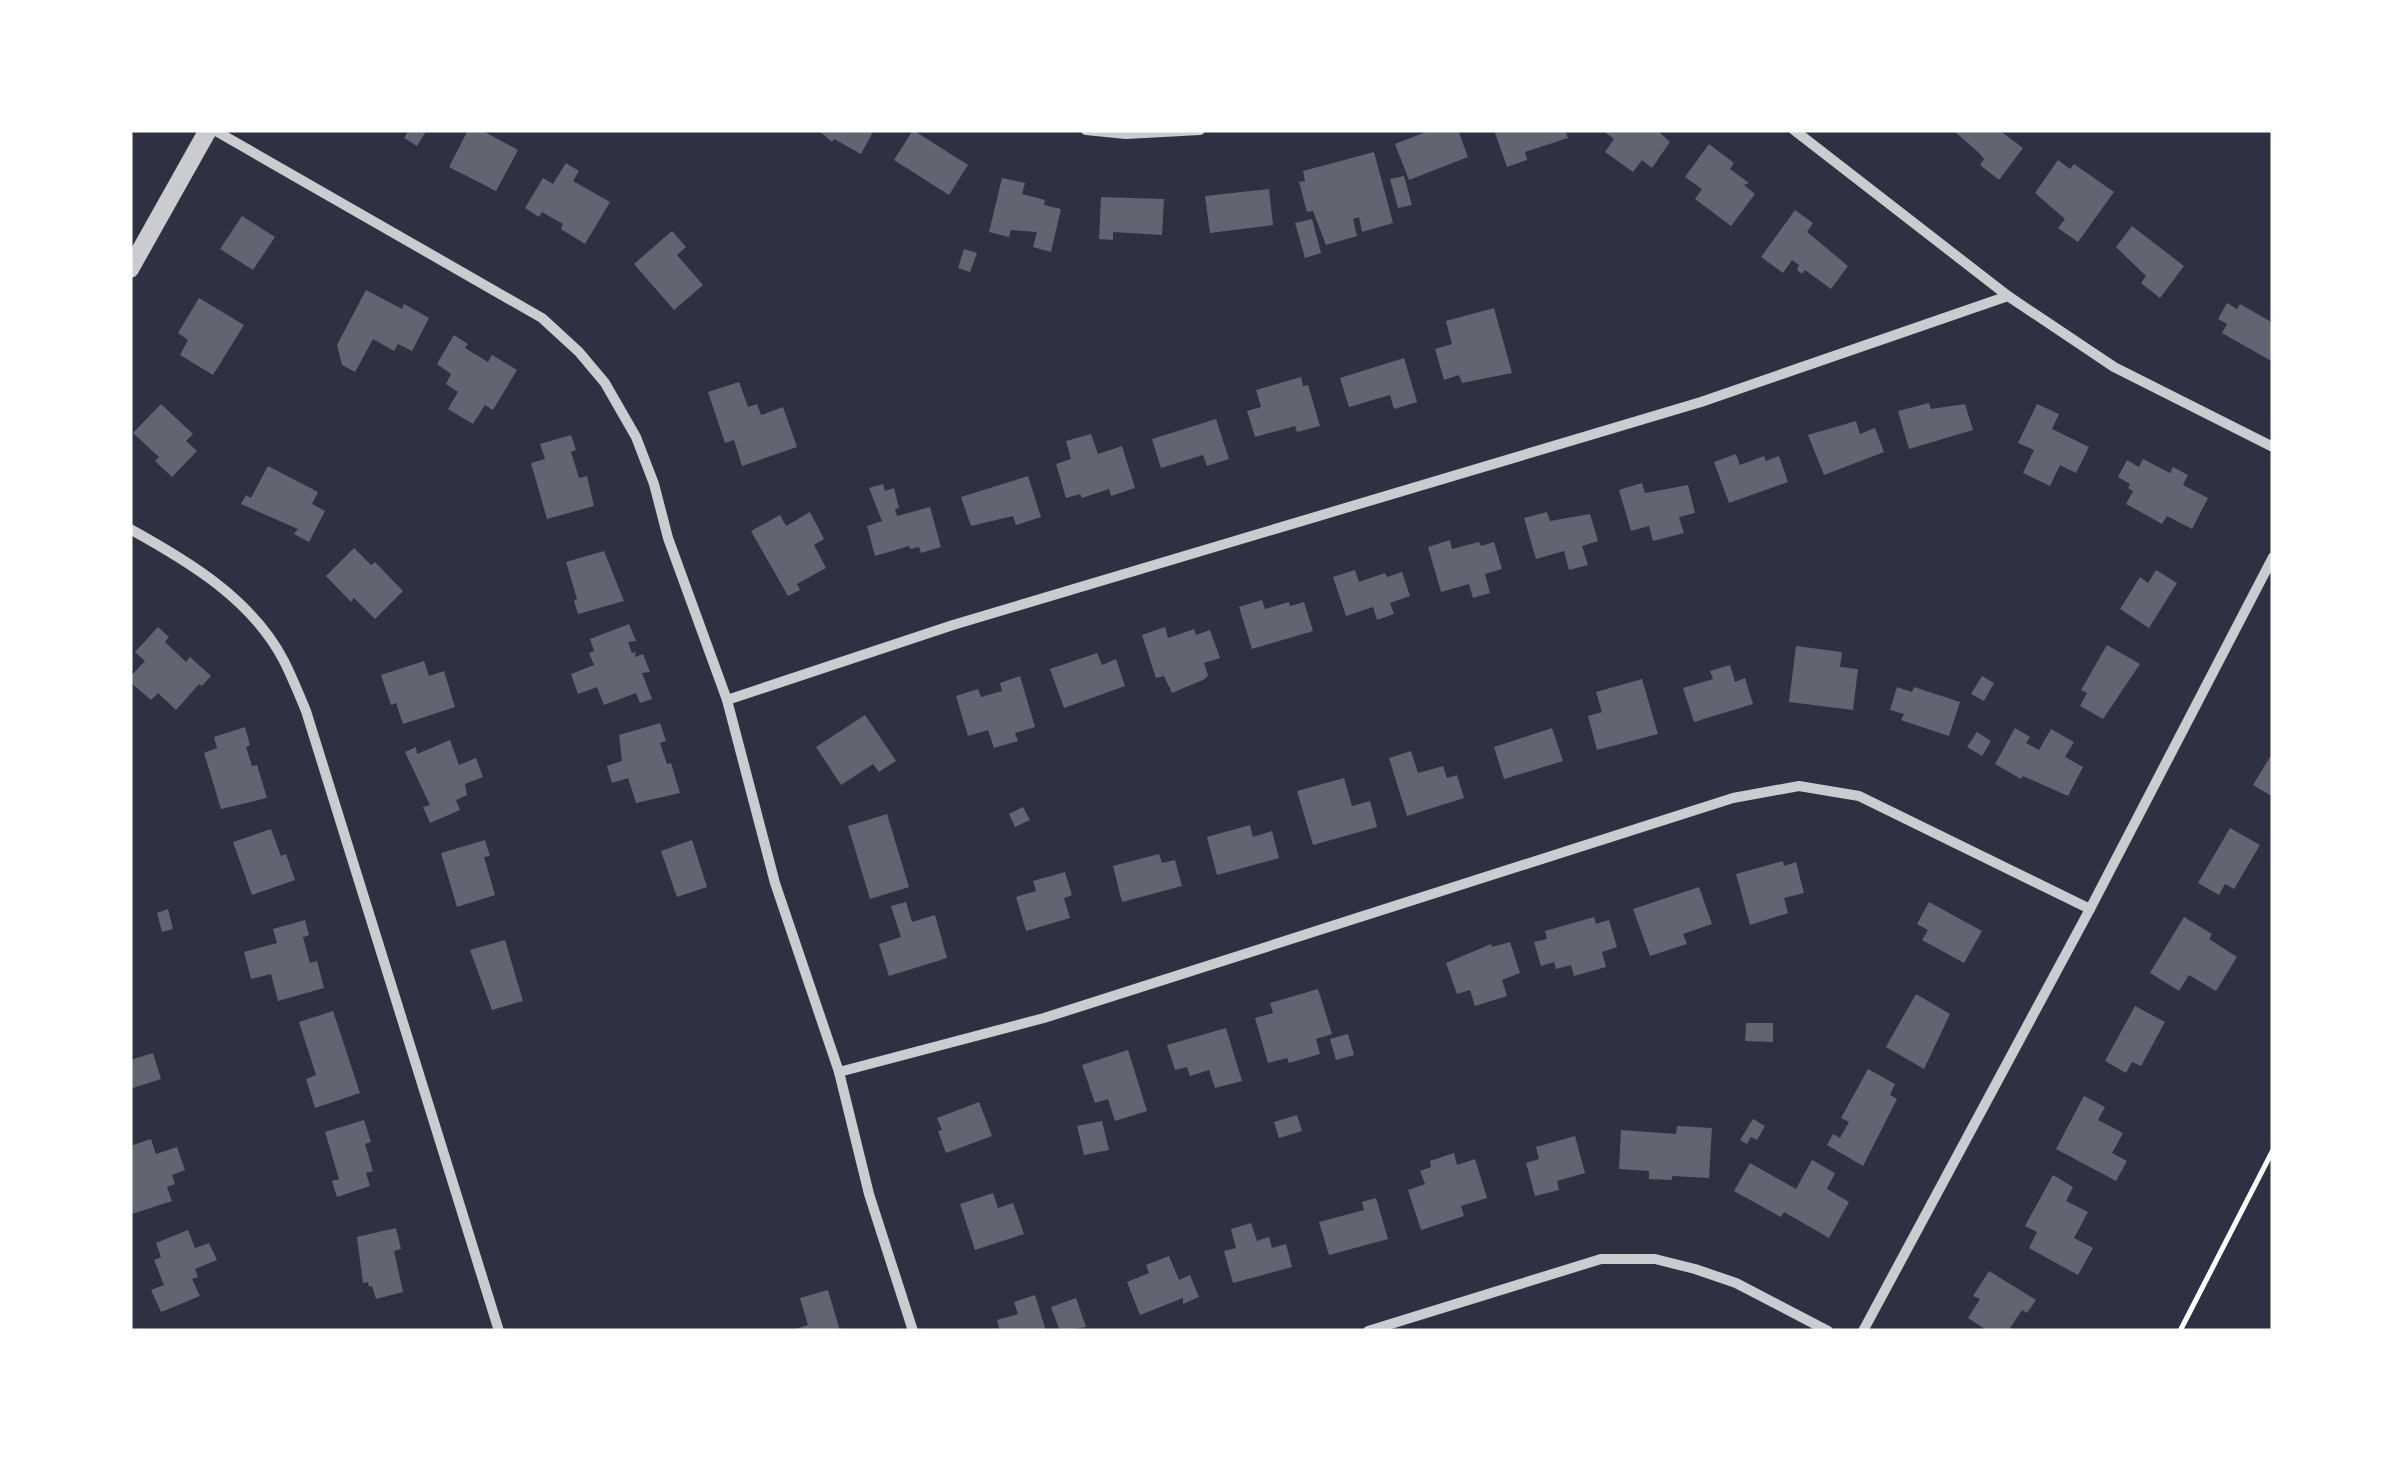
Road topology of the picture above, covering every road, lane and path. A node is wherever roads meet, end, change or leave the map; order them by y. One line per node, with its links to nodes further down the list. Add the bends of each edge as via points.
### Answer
1 (211, 130): 5 (street); 10 (street, via 512,299 579,352 636,437)
2 (1086, 130): 3 (street)
3 (1200, 130)
4 (1794, 130): 6 (street)
5 (130, 269)
6 (2008, 296): 7 (street, via 2114,367); 10 (street, via 1701,402 953,625)
7 (2273, 448)
8 (130, 529): 14 (street, via 214,580 282,657 306,711)
9 (2273, 557): 11 (street)
10 (727, 700): 12 (street, via 776,883)
11 (2090, 908): 12 (street, via 1859,796 1799,786 1733,798 1044,1018); 18 (street)
12 (840, 1072): 15 (street, via 868,1194)
13 (2273, 1150): 19 (path)
14 (500, 1331)
15 (913, 1331)
16 (1368, 1331): 17 (street, via 1601,1258 1655,1259 1695,1269)
17 (1828, 1331)
18 (1863, 1331)
19 (2180, 1331)

